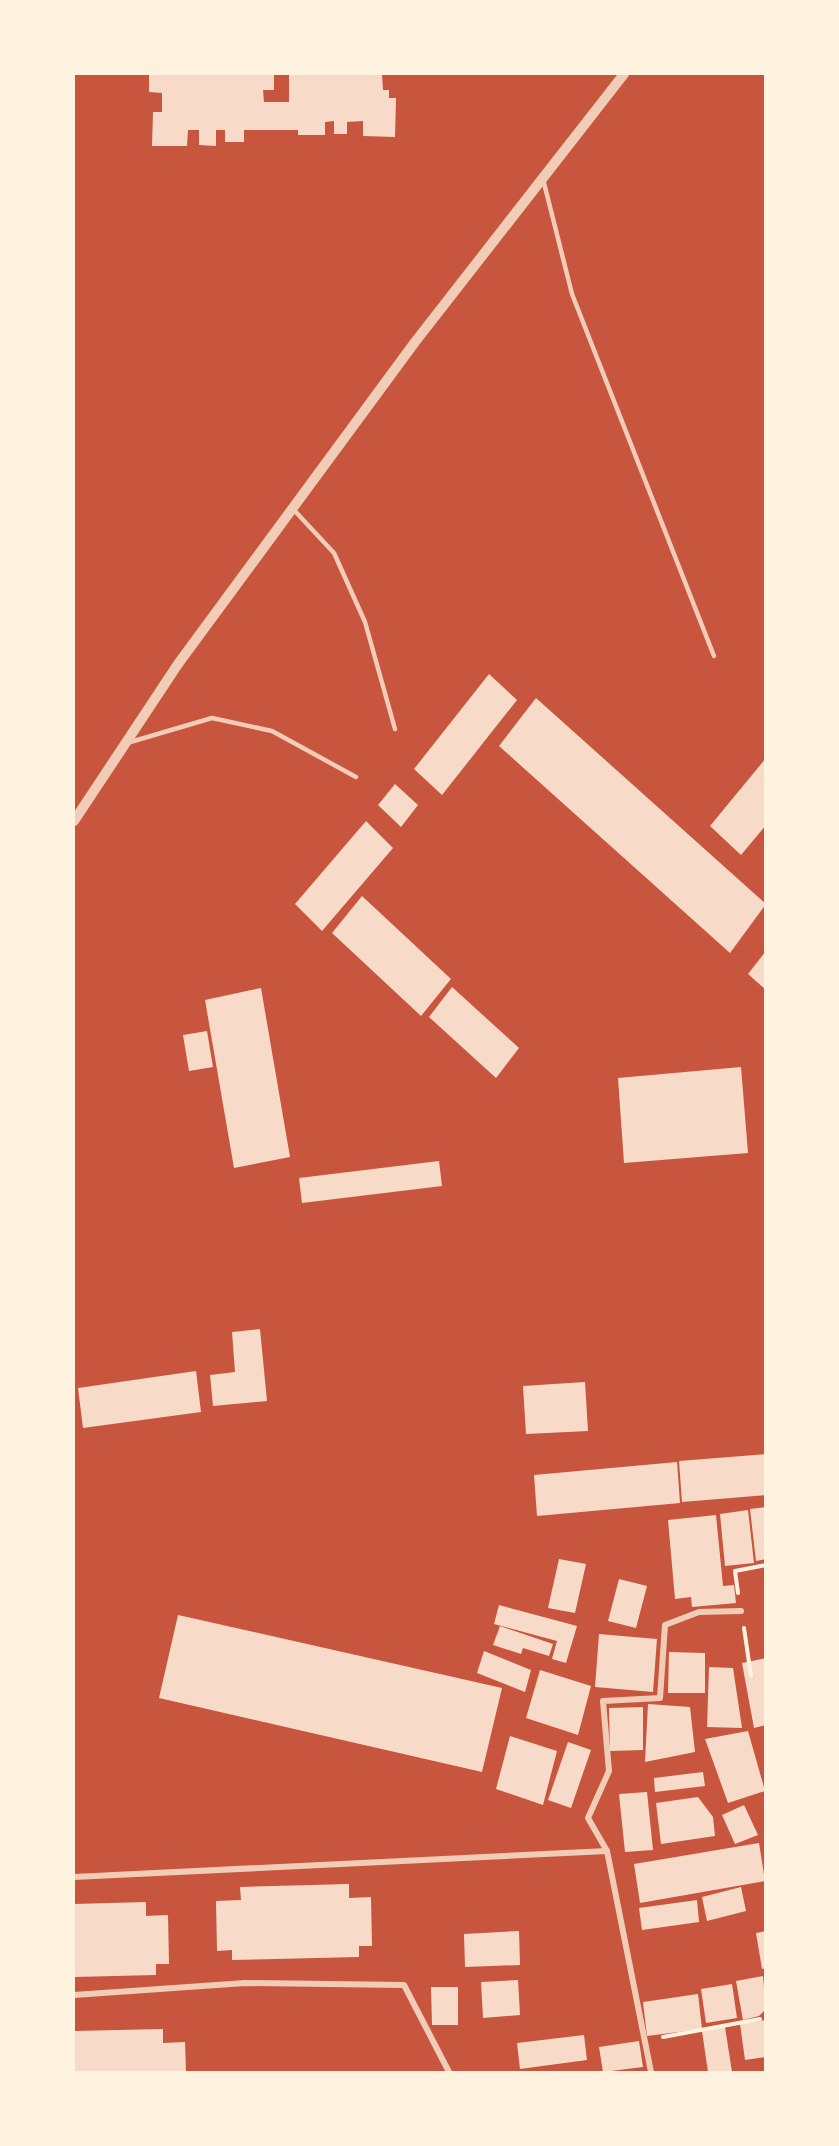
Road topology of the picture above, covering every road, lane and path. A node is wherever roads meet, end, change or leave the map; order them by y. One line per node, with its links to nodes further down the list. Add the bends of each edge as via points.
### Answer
1 (624, 74): 2 (street)
2 (543, 179): 3 (street, via 415,342); 4 (lane, via 573,294)
3 (292, 509): 5 (lane, via 333,554 365,622); 6 (street)
4 (714, 656)
5 (395, 729)
6 (124, 744): 7 (lane, via 212,718 272,731); 8 (street)
7 (356, 777)
8 (74, 820)
9 (741, 1611): 10 (street, via 699,1612 665,1625 660,1698 603,1701 609,1771 588,1818)
10 (607, 1851): 11 (street); 14 (street)
11 (74, 1877)
12 (74, 1995): 15 (street, via 246,1983 404,1985)
13 (760, 2019): 14 (path)
14 (646, 2040): 16 (street)
15 (450, 2073)
16 (651, 2073)

